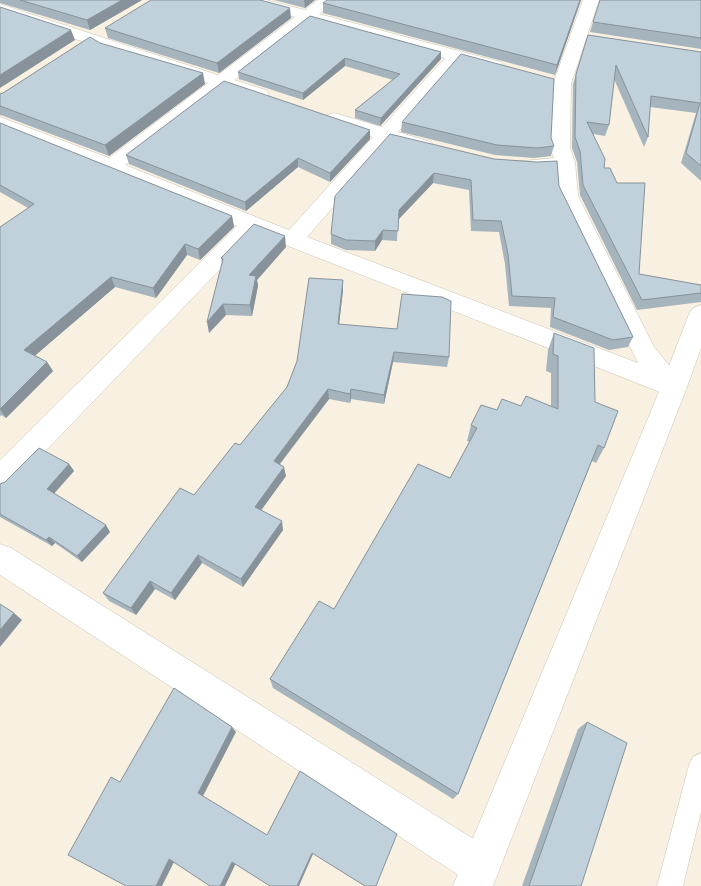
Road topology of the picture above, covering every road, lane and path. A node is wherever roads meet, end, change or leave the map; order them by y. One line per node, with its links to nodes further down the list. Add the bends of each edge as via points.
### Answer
1 (248, 0): 5 (street)
2 (328, 0): 5 (street)
3 (591, 0): 7 (street)
4 (0, 9): 8 (street)
5 (309, 16): 11 (street); 14 (street)
6 (109, 29): 8 (street)
7 (580, 37): 9 (street); 15 (street)
8 (92, 38): 10 (street); 14 (street, via 110,47)
9 (599, 40)
10 (76, 49)
11 (456, 55): 12 (street); 19 (street)
12 (514, 71)
13 (542, 79): 15 (street)
14 (222, 81): 16 (street); 23 (street)
15 (562, 84): 21 (street, via 560,148)
16 (277, 100)
17 (313, 112): 19 (street)
18 (0, 123): 23 (street)
19 (386, 136): 20 (street); 25 (street)
20 (443, 151)
21 (565, 162): 22 (street, via 540,166); 27 (street, via 568,196 644,353)
22 (500, 165)
23 (111, 166): 24 (street)
24 (252, 224): 25 (street); 28 (street)
25 (293, 240): 27 (street)
26 (701, 314): 27 (street)
27 (674, 387): 31 (street)
28 (0, 479)
29 (0, 558): 31 (street)
30 (701, 765): 32 (lane)
31 (477, 876)
32 (670, 886)

